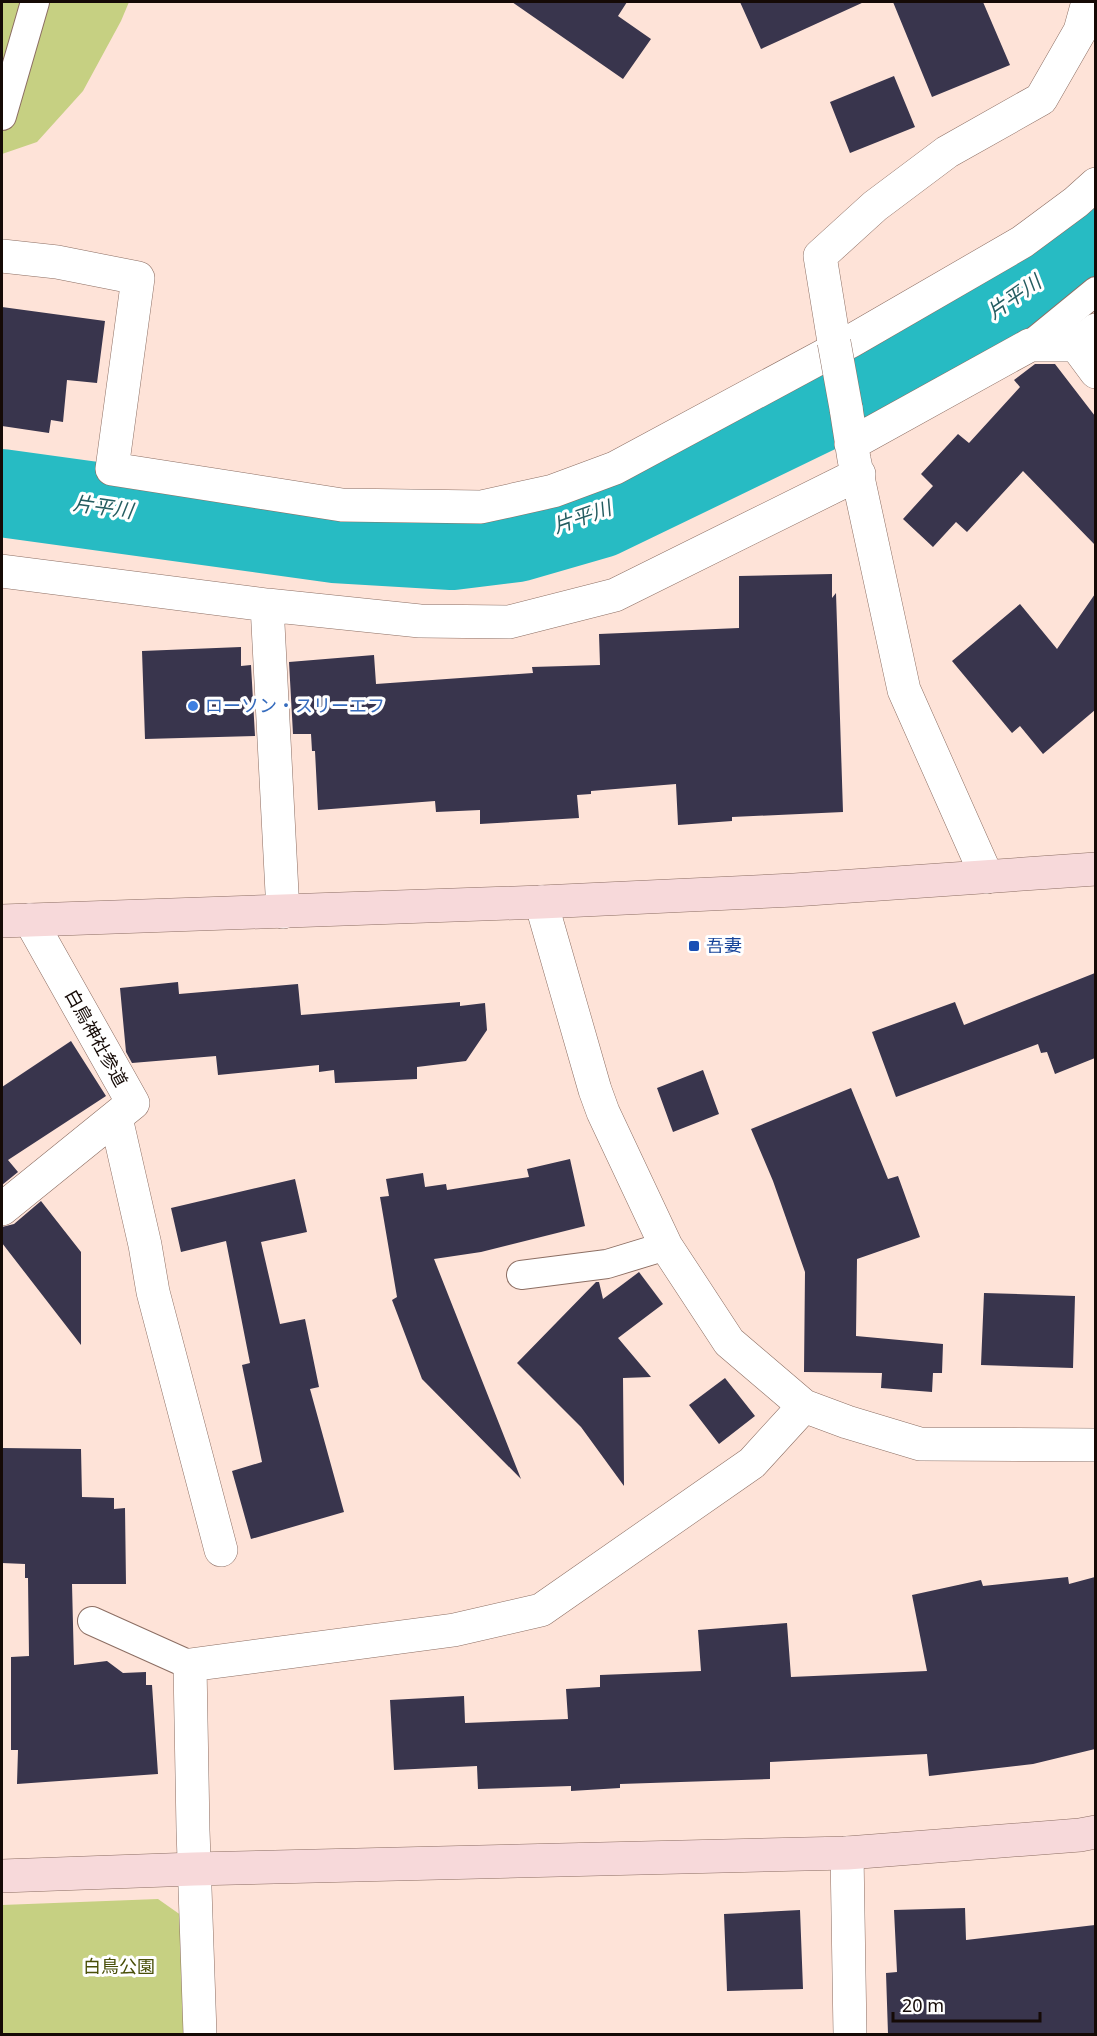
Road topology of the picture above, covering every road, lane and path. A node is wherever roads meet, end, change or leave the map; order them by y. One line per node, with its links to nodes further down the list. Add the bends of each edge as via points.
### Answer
1 (35, 2): 3 (lane)
2 (1088, 2): 10 (street, bridge, via 1080,31 1041,99 947,152 875,206 820,256)
3 (2, 116)
4 (1095, 184): 5 (street, via 1022,242 702,423 615,468 553,491 481,507 342,505 112,469 138,278)
5 (2, 256)
6 (1095, 291): 8 (lane)
7 (1086, 338): 8 (street); 9 (street)
8 (1030, 345): 10 (street)
9 (1095, 372)
10 (855, 459): 12 (street, via 615,595 509,622 420,621); 14 (street, via 904,690)
11 (2, 571): 12 (street)
12 (267, 605): 16 (street)
13 (1095, 869): 14 (street)
14 (987, 877): 15 (street)
15 (541, 903): 16 (street); 20 (street, via 595,1090)
16 (283, 912): 17 (street)
17 (16, 921): 18 (street, 白鳥神社参道, via 133,1103)
18 (116, 1118): 19 (street, 白鳥神社参道); 24 (street, via 153,1292)
19 (2, 1209)
20 (666, 1246): 21 (lane, via 607,1264); 22 (street, via 729,1342)
21 (521, 1275)
22 (804, 1406): 23 (street, via 920,1444); 26 (street, via 752,1462 541,1610 454,1630)
23 (1095, 1445)
24 (221, 1550)
25 (92, 1621): 26 (lane)
26 (190, 1665): 29 (street)
27 (1095, 1832): 28 (street)
28 (847, 1853): 29 (street); 32 (street)
29 (194, 1869): 30 (street); 31 (street)
30 (2, 1876)
31 (200, 2034)
32 (850, 2034)

